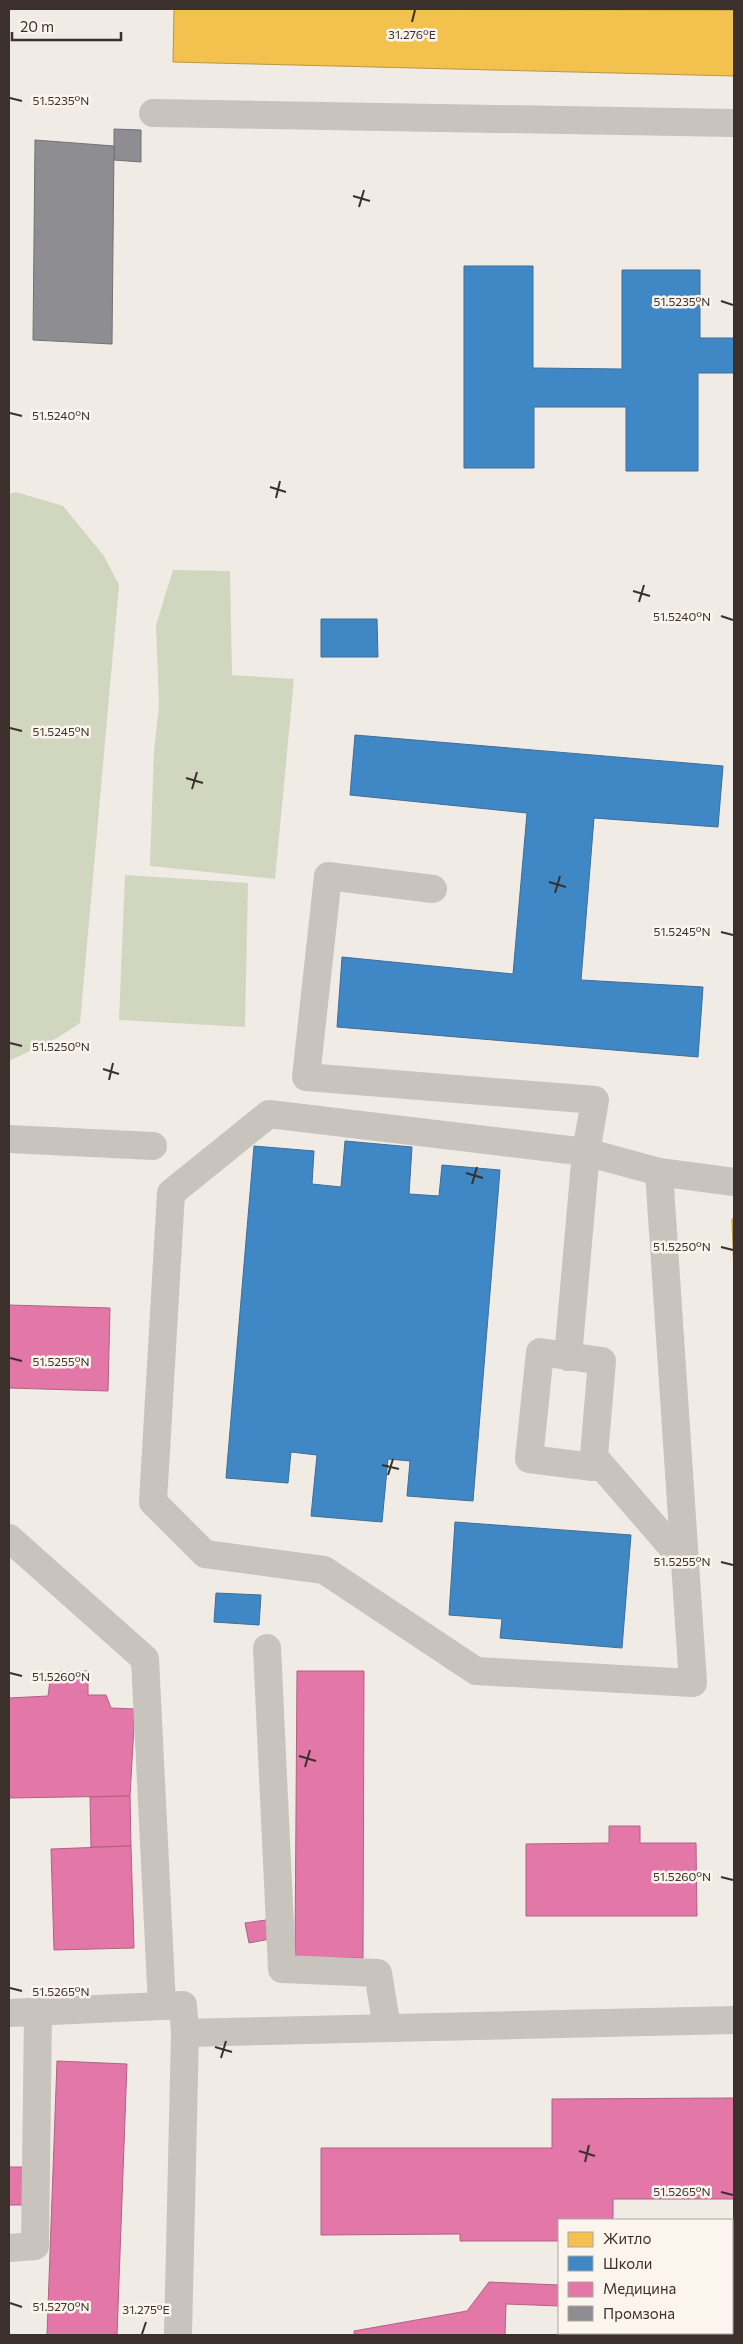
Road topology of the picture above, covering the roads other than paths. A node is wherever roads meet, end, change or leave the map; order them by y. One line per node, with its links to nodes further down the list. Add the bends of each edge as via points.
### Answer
1 (153, 113): 2 (lane)
2 (734, 123)
3 (433, 889): 4 (lane, via 328,876)
4 (306, 1076): 5 (lane); 8 (lane, via 595,1100)
5 (300, 1118): 8 (lane); 14 (lane, via 269,1114 171,1193 153,1502 205,1554 324,1570 476,1671 693,1683)
6 (9, 1139): 7 (lane)
7 (153, 1146)
8 (586, 1152): 9 (lane); 11 (lane)
9 (658, 1172): 10 (lane); 14 (lane)
10 (734, 1182)
11 (568, 1357): 12 (lane, via 602,1361); 12 (lane, via 540,1352 529,1459 593,1467)
12 (594, 1457): 14 (lane)
13 (9, 1538): 16 (lane, via 145,1659)
14 (684, 1561)
15 (266, 1648): 20 (lane, via 282,1970 378,1973)
16 (162, 2006): 17 (lane); 21 (lane, via 183,2005)
17 (38, 2012): 18 (lane); 22 (lane, via 35,2246)
18 (9, 2013)
19 (734, 2020): 20 (lane)
20 (387, 2028): 21 (lane)
21 (185, 2033): 23 (lane)
22 (9, 2248)
23 (178, 2335)

